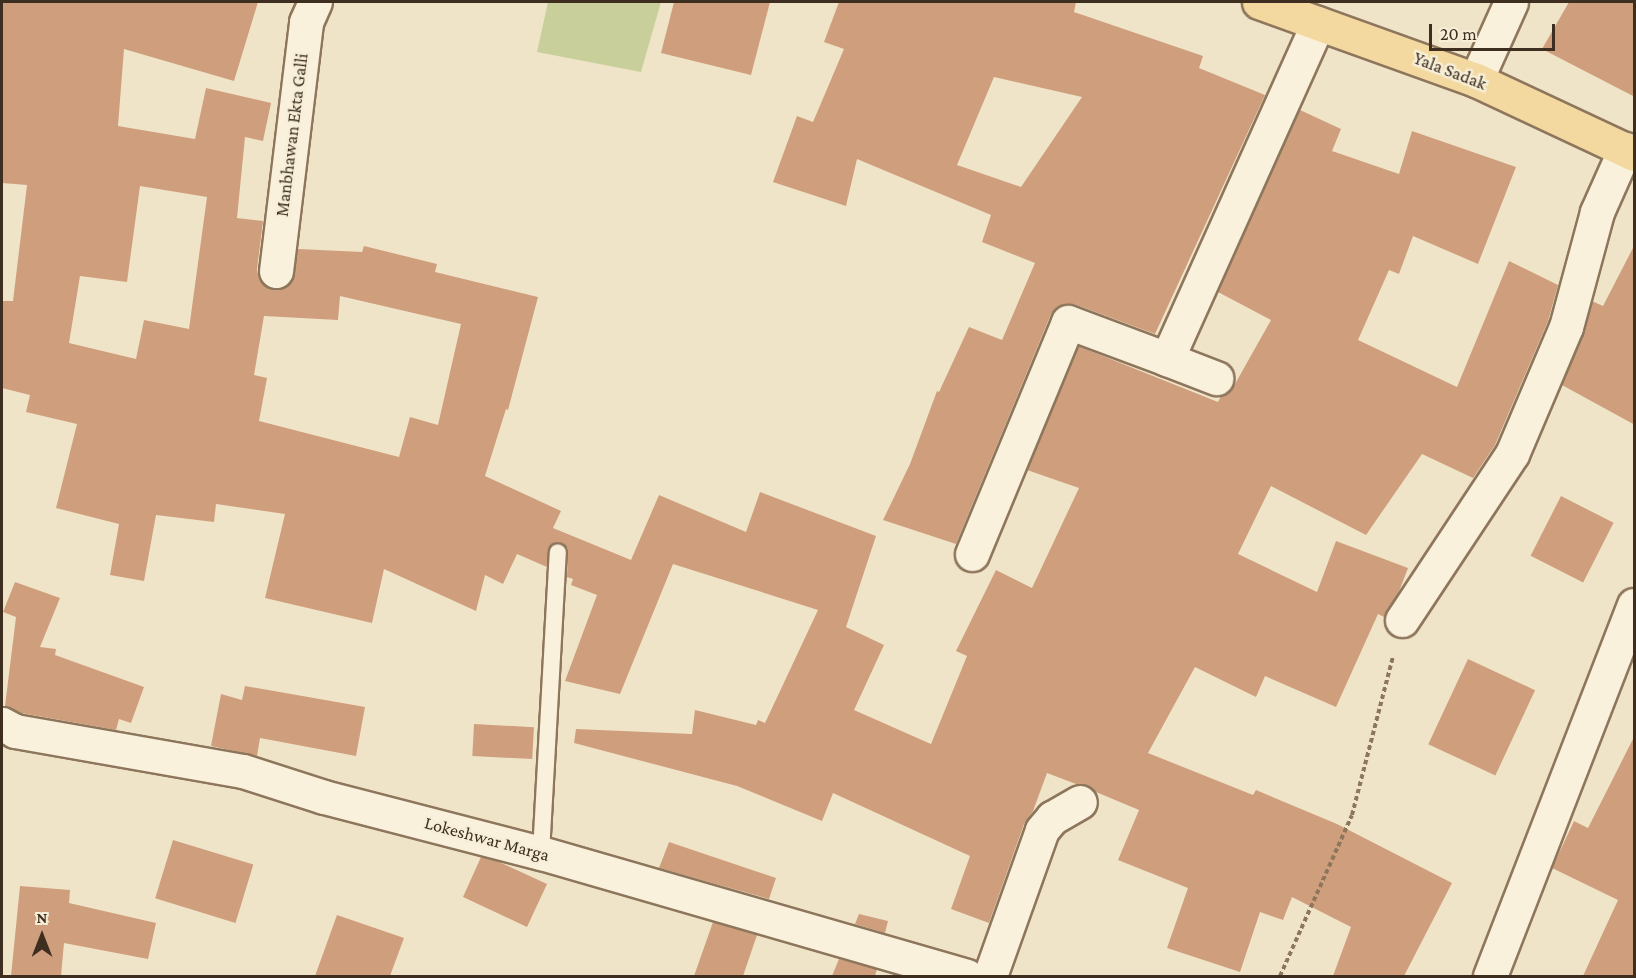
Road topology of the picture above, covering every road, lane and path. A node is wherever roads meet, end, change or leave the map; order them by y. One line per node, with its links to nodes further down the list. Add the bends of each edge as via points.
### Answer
1 (315, 2): 7 (street, Manbhawan Ekta Galli, via 306,22)
2 (1259, 2): 4 (main road, Yala Sadak)
3 (1511, 2): 5 (street)
4 (1318, 23): 5 (main road, Yala Sadak); 8 (street)
5 (1476, 80): 6 (main road, Yala Sadak)
6 (1630, 151): 13 (street, via 1597,212 1566,327 1512,454)
7 (276, 271)
8 (1167, 359): 9 (street); 11 (street, via 1068,322)
9 (1216, 378)
10 (558, 552): 16 (lane)
11 (972, 554)
12 (1635, 605): 21 (street)
13 (1402, 620): 20 (path, via 1352,815)
14 (2, 724): 16 (street, Lokeshwar Marga, via 15,731 243,771 324,797)
15 (1080, 802): 19 (street, via 1052,818 1042,830)
16 (541, 854): 17 (street, Lokeshwar Marga)
17 (891, 966): 18 (street, Lokeshwar Marga)
18 (967, 976)
19 (990, 976)
20 (1280, 976)
21 (1490, 976)

